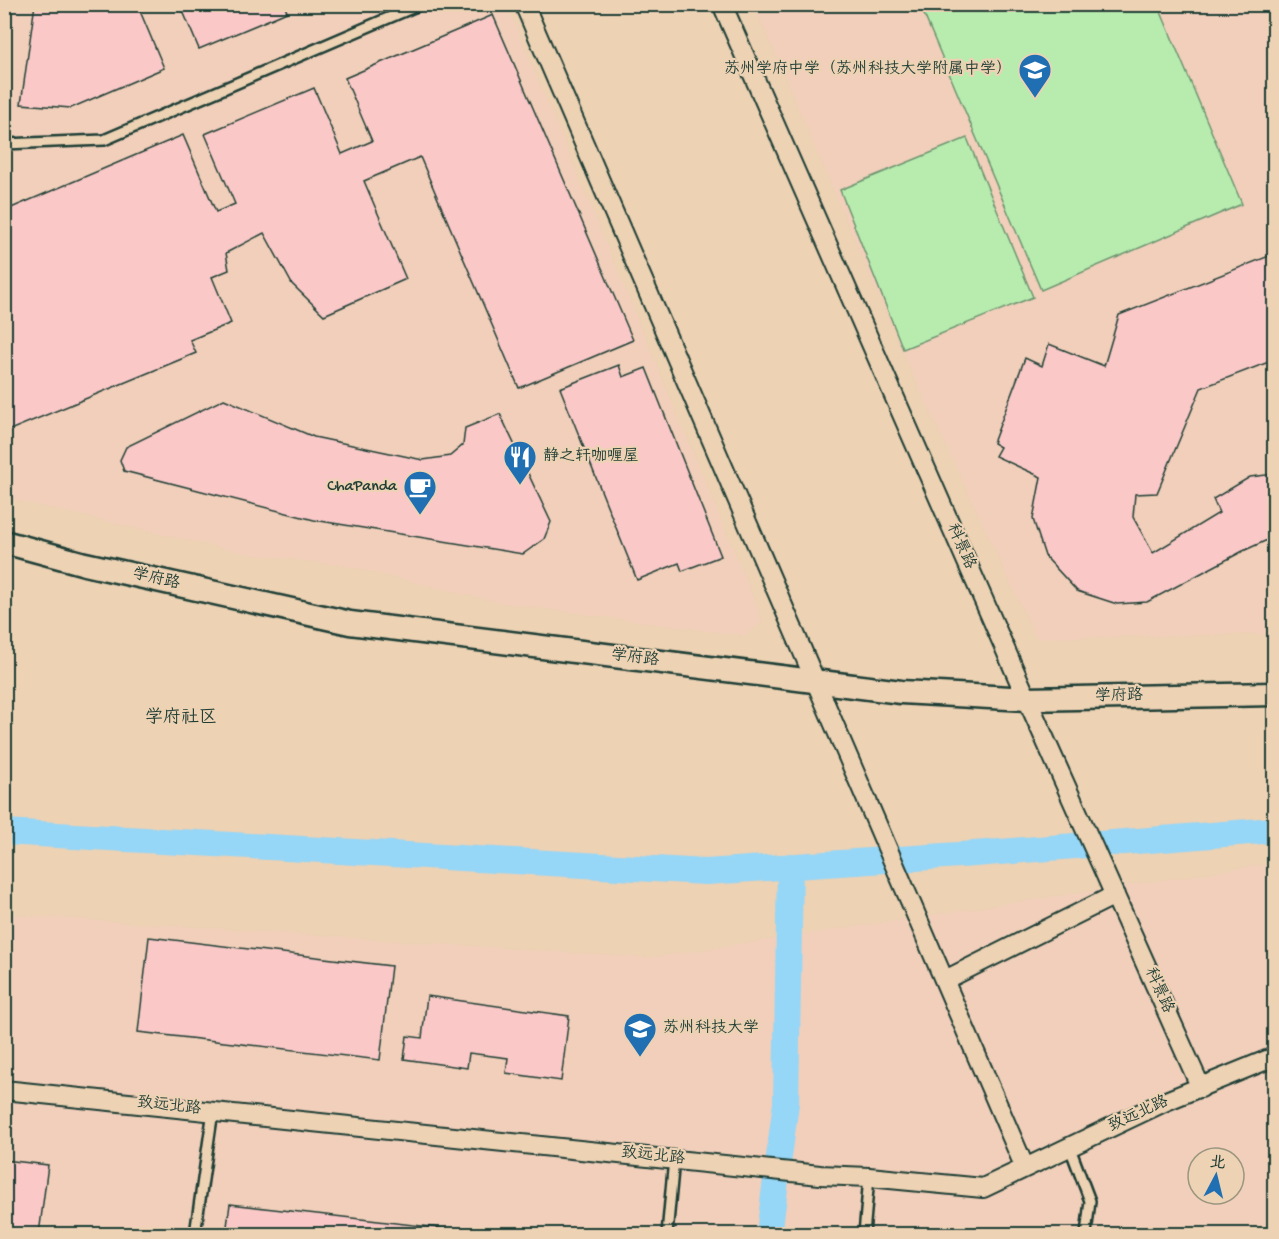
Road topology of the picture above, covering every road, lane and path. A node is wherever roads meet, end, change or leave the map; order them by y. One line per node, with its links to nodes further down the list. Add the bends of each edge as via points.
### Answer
1 (421, 4): 4 (lane, via 104,140)
2 (524, 4): 6 (street)
3 (722, 4): 8 (street, 科景路)
4 (4, 144)
5 (4, 542): 6 (street, 学府路, via 350,623)
6 (818, 682): 8 (street, 学府路, via 902,692); 10 (street)
7 (1275, 694): 8 (street, 学府路)
8 (1027, 699): 9 (street, 科景路)
9 (1115, 895): 10 (street); 12 (street, 科景路)
10 (945, 980): 17 (street)
11 (1275, 1056): 12 (street, 致远北路)
12 (1201, 1088): 15 (street, 致远北路)
13 (4, 1090): 14 (street, 致远北路)
14 (213, 1111): 16 (street, 致远北路); 19 (lane)
15 (1070, 1148): 17 (street, 致远北路); 22 (lane, via 1090,1201)
16 (674, 1159): 18 (street, 致远北路); 20 (lane)
17 (1025, 1168): 18 (street, 致远北路, via 983,1188)
18 (869, 1177): 21 (lane)
19 (195, 1234)
20 (667, 1234)
21 (864, 1234)
22 (1086, 1234)

